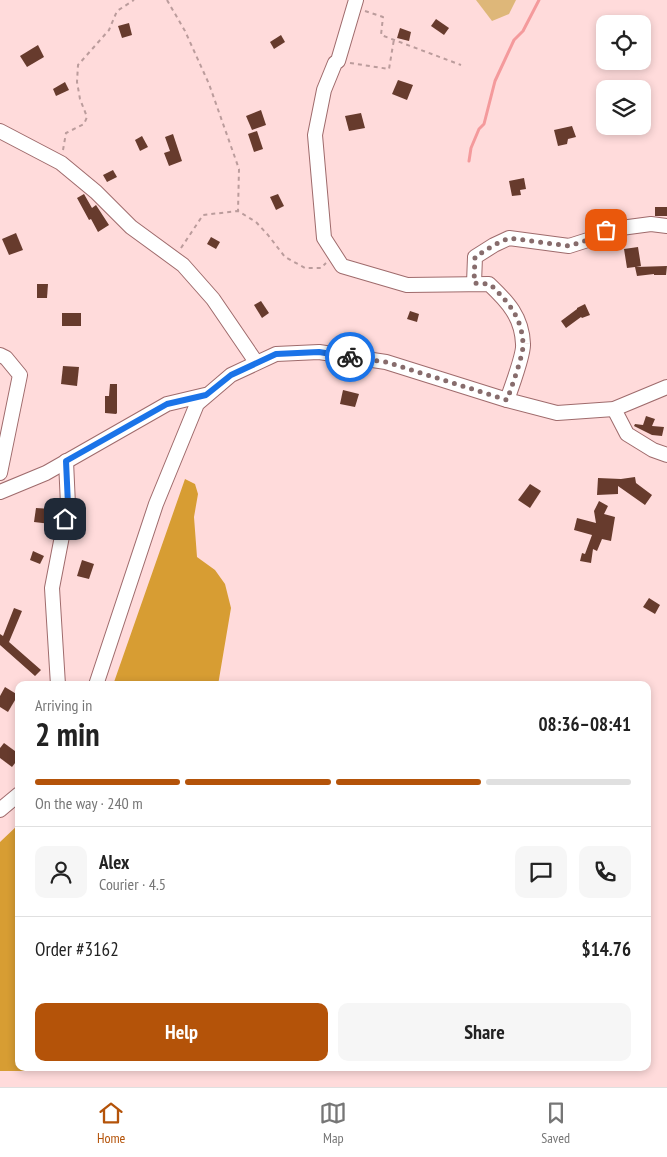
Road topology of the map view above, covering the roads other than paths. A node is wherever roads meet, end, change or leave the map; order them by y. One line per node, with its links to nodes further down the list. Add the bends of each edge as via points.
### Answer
1 (355, 4): 4 (street, via 338,60 324,90 315,135 324,238 342,266 407,285)
2 (0, 130): 6 (street, via 61,162 131,227 184,265 213,299)
3 (667, 226): 4 (street, via 651,224 606,230 569,246 509,238 475,257)
4 (474, 283): 9 (street, via 490,284 517,315 524,345)
5 (0, 356): 13 (street, via 6,358 20,375)
6 (256, 362): 8 (street, via 231,375); 9 (street, via 276,354 319,352 386,362)
7 (667, 387): 10 (street)
8 (206, 395): 12 (street, via 167,404); 16 (street, via 197,404 156,504)
9 (507, 400): 10 (street, via 557,413)
10 (614, 408): 11 (street, via 627,434)
11 (667, 455)
12 (66, 461): 14 (street); 15 (street, via 68,505 52,588)
13 (0, 473)
14 (0, 492)
15 (58, 681)
16 (97, 681)
17 (15, 797): 18 (street)
18 (0, 810)

